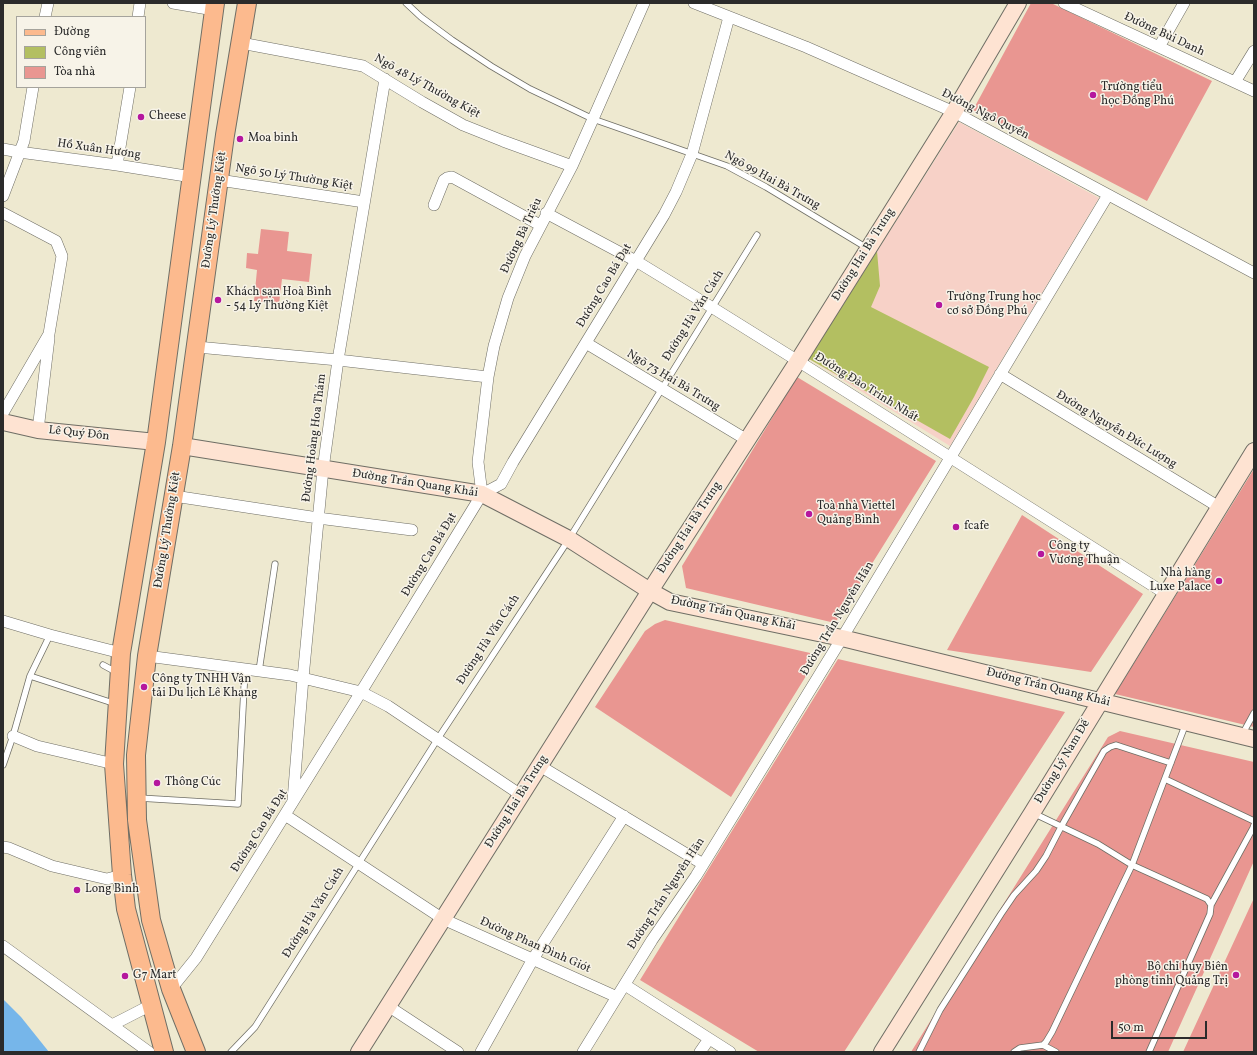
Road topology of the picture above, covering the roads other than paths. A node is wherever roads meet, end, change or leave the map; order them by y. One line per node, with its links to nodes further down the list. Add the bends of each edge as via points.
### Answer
1 (48, 3): 12 (street)
2 (140, 3): 13 (street)
3 (173, 3): 11 (street)
4 (246, 3): 15 (main road, Đường Lý Thường Kiệt)
5 (406, 3): 24 (lane, Ngõ 99 Hai Bà Trưng, via 421,17 490,66 530,89)
6 (644, 3): 24 (street, Đường Bà Triệu)
7 (694, 3): 14 (street, Đường Ngô Quyền)
8 (1018, 3): 23 (street, Đường Hai Bà Trưng)
9 (1064, 3): 16 (street, Đường Bùi Danh)
10 (1184, 3): 16 (street)
11 (215, 7): 25 (main road)
12 (45, 16)
13 (138, 16)
14 (729, 17): 23 (street, Đường Ngô Quyền, via 806,46); 29 (street, Đường Cao Bá Đạt)
15 (241, 43): 18 (street, Ngõ 48 Lý Thường Kiệt, via 363,66); 26 (main road, Đường Lý Thường Kiệt)
16 (1159, 47): 19 (street, Đường Bùi Danh)
17 (1254, 51): 19 (street)
18 (385, 79): 31 (street, Ngõ 48 Lý Thường Kiệt, via 463,125); 36 (street, Đường Hoàng Hoa Thám)
19 (1235, 82): 22 (street, Đường Bùi Danh)
20 (33, 88): 28 (street, via 24,142)
21 (130, 88): 30 (street)
22 (1254, 90)
23 (954, 112): 34 (street, Đường Ngô Quyền); 42 (street, Đường Hai Bà Trưng)
24 (594, 119): 29 (lane, Ngõ 99 Hai Bà Trưng); 31 (street, Đường Bà Triệu)
25 (198, 131): 26 (main road); 32 (main road)
26 (225, 135): 33 (main road, Đường Lý Thường Kiệt)
27 (3, 149): 28 (street, Hồ Xuân Hương)
28 (19, 152): 30 (street, Hồ Xuân Hương); 35 (street)
29 (692, 154): 42 (lane, Ngõ 99 Hai Bà Trưng, via 727,166); 43 (street, Đường Cao Bá Đạt, via 664,215)
30 (117, 165): 32 (street, Hồ Xuân Hương)
31 (572, 166): 39 (street, Đường Bà Triệu)
32 (192, 177): 33 (main road); 58 (main road)
33 (219, 180): 36 (street, Ngõ 50 Lý Thường Kiệt); 48 (main road, Đường Lý Thường Kiệt)
34 (1108, 195): 44 (street, Đường Ngô Quyền); 51 (street, Đường Trần Nguyên Hãn)
35 (3, 196)
36 (364, 202): 49 (street, Đường Hoàng Hoa Thám)
37 (434, 205): 40 (street, via 444,180 452,177)
38 (3, 213): 46 (street, via 56,241 62,256)
39 (546, 213): 40 (street, Đường Bà Triệu); 43 (street, Đường Đào Trinh Nhất)
40 (540, 225): 52 (street, Đường Bà Triệu, via 508,298)
41 (757, 235): 45 (lane, Đường Hà Văn Cách)
42 (868, 248): 50 (street, Đường Hai Bà Trưng)
43 (636, 261): 45 (street, Đường Đào Trinh Nhất); 47 (street, Đường Cao Bá Đạt)
44 (1254, 273)
45 (713, 308): 50 (street, Đường Đào Trinh Nhất); 53 (lane, Đường Hà Văn Cách)
46 (49, 334): 54 (street); 56 (street)
47 (586, 343): 53 (street, Ngõ 73 Hai Bà Trưng); 63 (street, Đường Cao Bá Đạt, via 501,484)
48 (197, 347): 49 (street); 59 (main road, Đường Lý Thường Kiệt)
49 (338, 360): 52 (street); 62 (street, Đường Hoàng Hoa Thám)
50 (798, 361): 57 (street, Đường Hai Bà Trưng); 61 (street, Đường Đào Trinh Nhất)
51 (1000, 374): 61 (street, Đường Trần Nguyên Hãn); 65 (street, Đường Nguyễn Đức Lượng)
52 (488, 377): 63 (street, Đường Bà Triệu, via 478,462)
53 (662, 390): 57 (street, Ngõ 73 Hai Bà Trưng); 68 (lane, Đường Hà Văn Cách)
54 (3, 413)
55 (3, 422): 56 (street, Lê Quý Đôn)
56 (38, 430): 58 (street, Lê Quý Đôn)
57 (747, 440): 70 (street, Đường Hai Bà Trưng)
58 (156, 442): 59 (main road); 75 (main road)
59 (182, 446): 62 (street, Đường Trần Quang Khải); 64 (main road, Đường Lý Thường Kiệt)
60 (1254, 451): 65 (street, Đường Lý Nam Đế)
61 (950, 457): 71 (street, Đường Đào Trinh Nhất); 74 (street, Đường Trần Nguyên Hãn)
62 (323, 469): 63 (street, Đường Trần Quang Khải); 66 (street, Đường Hoàng Hoa Thám)
63 (482, 494): 68 (street, Đường Trần Quang Khải); 83 (street, Đường Cao Bá Đạt)
64 (174, 496): 66 (street); 76 (main road, Đường Lý Thường Kiệt)
65 (1219, 508): 71 (street, Đường Lý Nam Đế)
66 (318, 518): 67 (street); 82 (street, Đường Hoàng Hoa Thám)
67 (412, 530)
68 (569, 539): 70 (street, Đường Trần Quang Khải); 90 (lane, Đường Hà Văn Cách)
69 (275, 564): 79 (lane)
70 (650, 591): 74 (street, Đường Trần Quang Khải, via 670,602 689,607); 94 (street, Đường Hai Bà Trưng)
71 (1166, 594): 84 (street, Đường Lý Nam Đế)
72 (3, 621): 73 (street)
73 (50, 635): 75 (street); 81 (lane)
74 (842, 638): 84 (street, Đường Trần Quang Khải); 107 (street, Đường Trần Nguyên Hãn)
75 (121, 653): 80 (main road)
76 (147, 656): 78 (street); 97 (main road, Đường Lý Thường Kiệt, via 136,755)
77 (104, 665): 80 (lane)
78 (245, 669): 79 (street); 97 (lane, via 238,804)
79 (259, 671): 82 (street)
80 (120, 674): 85 (main road)
81 (30, 676): 85 (lane); 88 (lane)
82 (303, 678): 83 (street); 98 (street, Đường Hoàng Hoa Thám)
83 (361, 692): 90 (street, via 388,706); 98 (street, Đường Cao Bá Đạt)
84 (1101, 701): 87 (street, Đường Trần Quang Khải); 99 (street, Đường Lý Nam Đế)
85 (118, 704): 91 (main road)
86 (1254, 712): 89 (lane)
87 (1187, 722): 89 (street, Đường Trần Quang Khải); 92 (lane)
88 (13, 736): 91 (street, via 37,746); 93 (lane)
89 (1248, 737)
90 (437, 740): 96 (street); 106 (lane, Đường Hà Văn Cách)
91 (114, 764): 109 (main road)
92 (1171, 764): 95 (lane); 104 (lane, via 1124,746 1110,747 1104,751)
93 (3, 765)
94 (540, 766): 96 (street, Đường Hai Bà Trưng); 101 (street)
95 (1165, 779): 102 (lane); 108 (lane)
96 (521, 795): 111 (street, Đường Hai Bà Trưng)
97 (136, 798): 115 (main road, Đường Lý Thường Kiệt, via 151,920)
98 (293, 803): 100 (street, Đường Cao Bá Đạt)
99 (1032, 813): 104 (lane); 132 (street, Đường Lý Nam Đế)
100 (285, 815): 106 (street, Đường Phan Đình Giót); 115 (street, Đường Cao Bá Đạt, via 196,958)
101 (624, 816): 107 (street); 113 (street)
102 (1254, 821)
103 (1254, 825): 110 (lane)
104 (1061, 826): 108 (lane, via 1098,844); 133 (lane, via 1036,871 1014,895 992,927 940,1010)
105 (3, 847): 109 (street, via 52,866 107,879)
106 (359, 863): 111 (street, Đường Phan Đình Giót); 125 (lane, Đường Hà Văn Cách, via 255,1027)
107 (703, 864): 114 (street, Đường Trần Nguyên Hãn)
108 (1132, 865): 110 (lane, via 1207,899); 121 (lane, via 1052,1032)
109 (122, 875): 117 (main road, via 126,909)
110 (1211, 905): 136 (lane, via 1207,920)
111 (443, 919): 113 (street, Đường Phan Đình Giót); 118 (street, Đường Hai Bà Trưng)
112 (3, 946): 119 (street)
113 (533, 959): 116 (street, Đường Phan Đình Giót); 128 (street)
114 (625, 985): 116 (street, Đường Trần Nguyên Hãn); 120 (street)
115 (171, 989): 124 (main road, Đường Lý Thường Kiệt)
116 (617, 997): 129 (street, Đường Trần Nguyên Hãn)
117 (151, 1005): 119 (street); 123 (main road)
118 (388, 1006): 126 (street, Đường Hai Bà Trưng); 127 (street)
119 (112, 1025): 122 (street)
120 (709, 1039): 130 (street); 131 (street)
121 (1043, 1045): 134 (lane, via 1020,1048); 135 (lane)
122 (149, 1052)
123 (164, 1052)
124 (196, 1052)
125 (231, 1052)
126 (359, 1052)
127 (458, 1052)
128 (481, 1052)
129 (583, 1052)
130 (700, 1052)
131 (730, 1052)
132 (882, 1052)
133 (919, 1052)
134 (1014, 1052)
135 (1056, 1052)
136 (1149, 1052)

